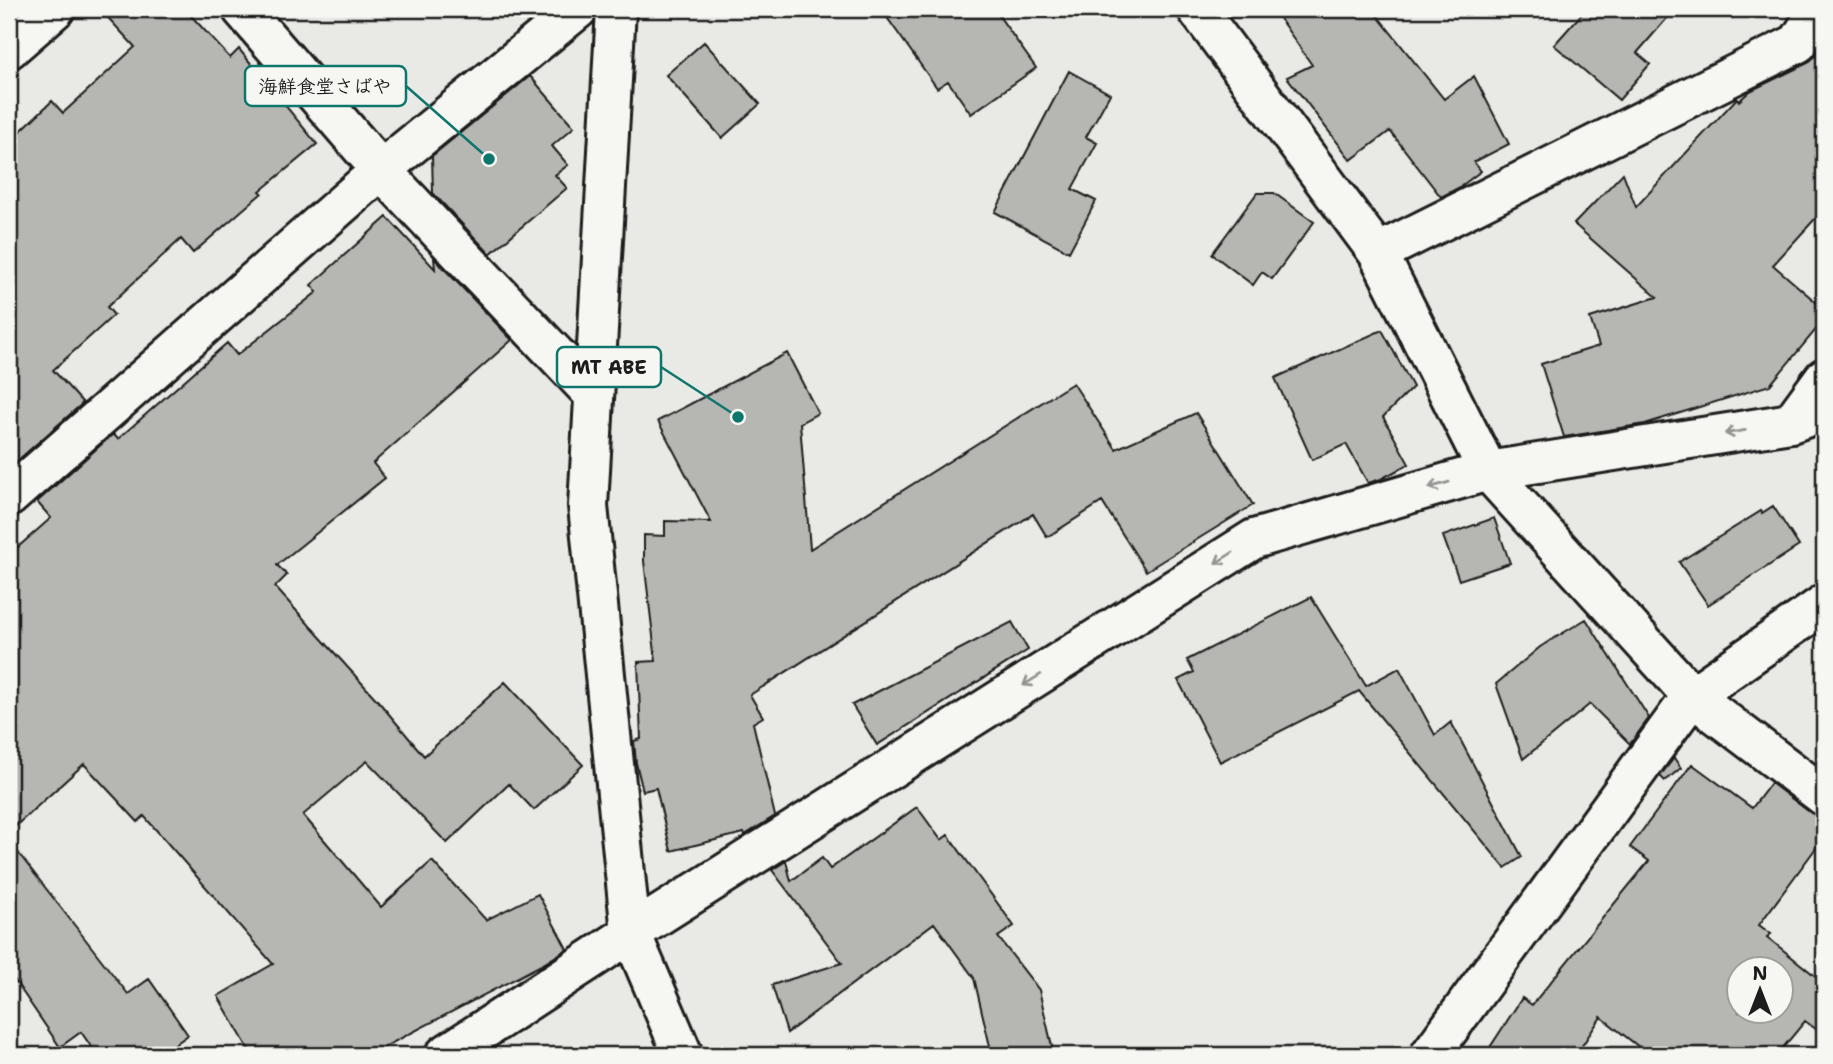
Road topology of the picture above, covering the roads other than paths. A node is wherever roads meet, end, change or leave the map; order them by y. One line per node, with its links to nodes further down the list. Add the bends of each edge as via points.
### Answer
1 (55, 9): 7 (street)
2 (242, 9): 8 (street)
3 (578, 9): 8 (street)
4 (616, 9): 11 (street)
5 (1197, 9): 9 (street)
6 (1819, 9): 9 (street, via 1798,43)
7 (9, 49)
8 (381, 170): 11 (street); 14 (street)
9 (1378, 253): 13 (street)
10 (1824, 378): 12 (street)
11 (594, 395): 18 (street, via 588,506)
12 (1807, 417): 13 (street, one-way to 13)
13 (1488, 471): 16 (street); 18 (street, one-way to 18, via 1254,539)
14 (9, 497)
15 (1824, 604): 16 (street)
16 (1692, 696): 17 (street); 21 (street)
17 (1824, 796)
18 (631, 933): 19 (street); 20 (street)
19 (445, 1055)
20 (683, 1055)
21 (1430, 1055)

